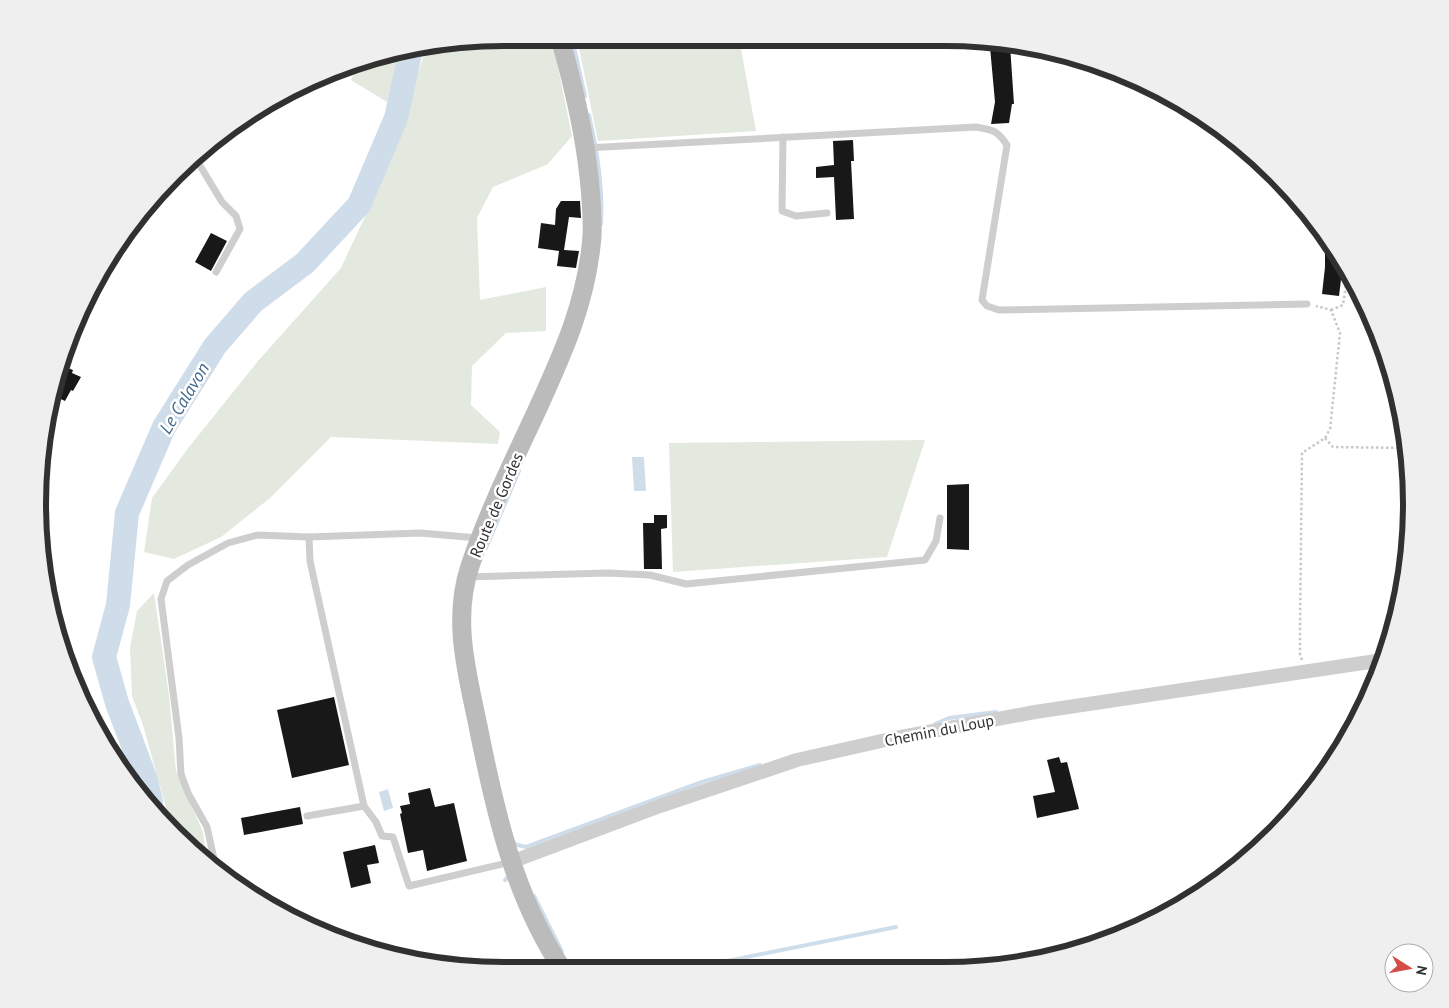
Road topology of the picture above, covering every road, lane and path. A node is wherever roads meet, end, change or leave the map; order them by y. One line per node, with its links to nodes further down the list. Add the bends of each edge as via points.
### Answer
1 (562, 46): 3 (street, Route de Gordes)
2 (783, 137): 3 (lane); 5 (lane, via 782,211 796,216); 8 (lane, via 976,127 998,132 1007,145 982,300 987,306 999,310)
3 (586, 148): 14 (street, Route de Gordes, via 592,237 583,292 566,347)
4 (199, 163): 6 (lane, via 222,202 236,216 240,229)
5 (827, 214)
6 (216, 272)
7 (1346, 284): 9 (path, via 1343,305)
8 (1307, 304): 9 (path)
9 (1331, 310): 10 (path, via 1340,333 1330,429)
10 (1325, 438): 11 (path, via 1332,447); 17 (path, via 1302,454 1300,654)
11 (1399, 448)
12 (940, 518): 15 (lane, via 936,541 925,560 686,584 650,574 608,572)
13 (309, 537): 14 (lane, via 420,533); 18 (lane, via 310,561); 20 (lane, via 257,535 228,543 167,581 161,599 181,774 188,794 207,827)
14 (481, 538): 15 (street, Route de Gordes)
15 (467, 576): 21 (street, Route de Gordes, via 461,610 462,646)
16 (1374, 661): 17 (street, Chemin du Loup)
17 (1306, 673): 21 (street, Chemin du Loup, via 1035,712 806,758 660,806)
18 (364, 806): 19 (lane); 21 (lane, via 382,836 393,837 409,886)
19 (307, 816)
20 (214, 858)
21 (511, 862): 22 (street, Route de Gordes, via 530,911)
22 (558, 962)

